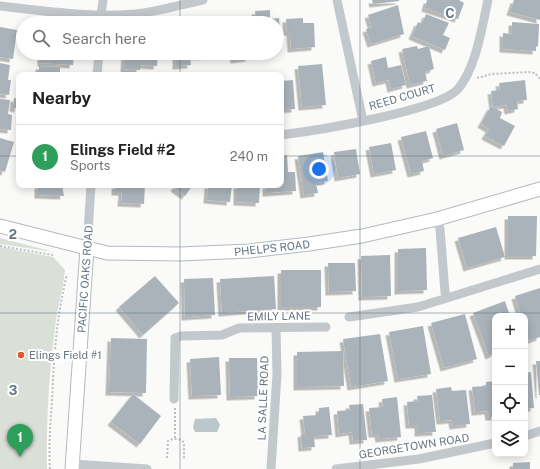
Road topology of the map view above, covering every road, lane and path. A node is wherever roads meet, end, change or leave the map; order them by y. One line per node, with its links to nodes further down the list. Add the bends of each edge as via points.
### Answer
1 (103, 0): 7 (street)
2 (204, 0): 8 (street)
3 (337, 0): 13 (street)
4 (488, 0): 13 (street, REED COURT, via 474,57 458,89 427,105)
5 (0, 6): 6 (street)
6 (78, 16)
7 (101, 16)
8 (122, 16)
9 (98, 60): 10 (street)
10 (97, 72)
11 (477, 78): 12 (path, via 492,74 529,72 535,73)
12 (540, 79)
13 (363, 121): 14 (street, REED COURT)
14 (284, 134)
15 (91, 188): 20 (street, PACIFIC OAKS ROAD)
16 (540, 189): 17 (street, PHELPS ROAD)
17 (437, 219): 20 (street, PHELPS ROAD, via 362,236 249,251 180,254 110,253); 24 (street)
18 (0, 226): 20 (street, PHELPS ROAD)
19 (0, 246): 21 (path)
20 (87, 248): 35 (street, PACIFIC OAKS ROAD)
21 (53, 255)
22 (540, 269): 24 (street)
23 (67, 274): 36 (path, via 54,344)
24 (447, 298): 25 (street, via 418,307)
25 (349, 317)
26 (326, 327): 27 (street, EMILY LANE)
27 (276, 328): 28 (street, EMILY LANE, via 240,328 222,335 175,338); 38 (street, LA SALLE ROAD, via 277,374)
28 (174, 399): 31 (path)
29 (540, 431): 30 (street)
30 (528, 435)
31 (175, 439): 33 (path, via 168,441); 34 (path, via 184,443)
32 (492, 445): 39 (street, GEORGETOWN ROAD, via 419,459)
33 (167, 458)
34 (184, 459)
35 (73, 466): 37 (street)
36 (50, 469)
37 (147, 469)
38 (272, 469)
39 (336, 469)

